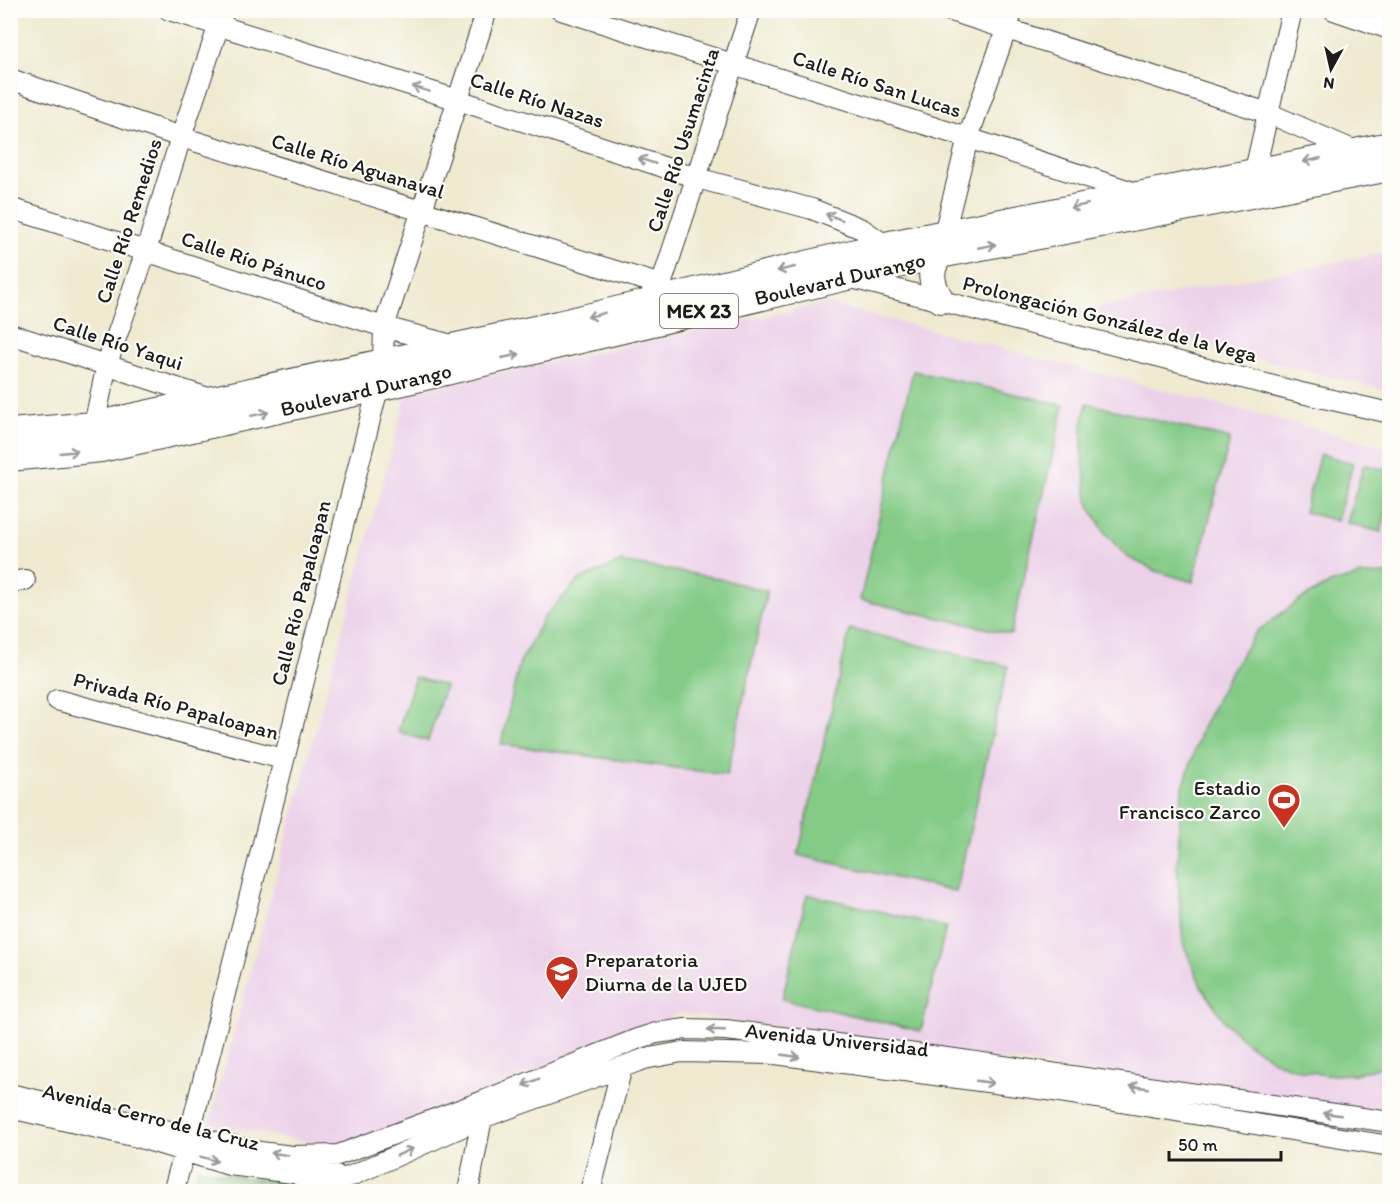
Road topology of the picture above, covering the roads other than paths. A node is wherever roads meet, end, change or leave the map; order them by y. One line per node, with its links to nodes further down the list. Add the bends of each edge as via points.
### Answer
1 (169, 10): 8 (street, Calle Río Nazas)
2 (487, 10): 13 (street, Calle Río Papaloapan)
3 (561, 10): 11 (street, Calle Río San Lucas)
4 (751, 10): 11 (street, Calle Río Usumacinta)
5 (948, 10): 9 (street)
6 (1292, 10): 14 (street)
7 (1334, 10): 10 (street)
8 (222, 19): 13 (street, Calle Río Nazas, one-way to 8); 15 (street, Calle Río Remedios)
9 (1009, 20): 14 (street); 16 (street)
10 (1389, 29)
11 (734, 64): 16 (street, Calle Río San Lucas); 20 (street, Calle Río Usumacinta)
12 (10, 79): 15 (street, Calle Río Aguanaval)
13 (458, 100): 20 (street, Calle Río Nazas, one-way to 13); 25 (street, Calle Río Papaloapan)
14 (1268, 113): 18 (street); 21 (street)
15 (181, 137): 25 (street, Calle Río Aguanaval); 28 (street, Calle Río Remedios)
16 (968, 138): 22 (street, Calle Río San Lucas); 26 (street)
17 (1389, 145): 18 (main road, Boulevard Durango / MEX 23)
18 (1355, 152): 21 (main road, Boulevard Durango / MEX 23, one-way to 21)
19 (1389, 168): 21 (main road, Boulevard Durango / MEX 23)
20 (697, 177): 27 (street, Calle Río Nazas, one-way to 20, via 838,218); 31 (street, Calle Río Usumacinta)
21 (1252, 183): 22 (main road, Boulevard Durango / MEX 23); 24 (main road, Boulevard Durango / MEX 23)
22 (1139, 194): 24 (street, Calle Río San Lucas); 26 (main road, Boulevard Durango / MEX 23, one-way to 26)
23 (10, 208): 28 (street, Calle Río Pánuco)
24 (1177, 208): 26 (main road, Boulevard Durango / MEX 23, one-way to 24)
25 (421, 210): 31 (street, Calle Río Aguanaval); 33 (street, Calle Río Papaloapan)
26 (942, 244): 27 (main road, Boulevard Durango / MEX 23); 30 (main road, Boulevard Durango / MEX 23); 32 (main road, via 931,275)
27 (885, 245): 29 (main road, Boulevard Durango / MEX 23)
28 (146, 251): 33 (street, Calle Río Pánuco); 38 (street, Calle Río Remedios)
29 (824, 261): 30 (street, Prolongación González de la Vega); 31 (main road, Boulevard Durango / MEX 23, one-way to 31)
30 (844, 276): 31 (main road, Boulevard Durango / MEX 23, via 756,299); 32 (street, Prolongación González de la Vega)
31 (665, 300): 35 (main road, Boulevard Durango / MEX 23, one-way to 35); 37 (main road, Boulevard Durango / MEX 23, one-way to 31)
32 (941, 300): 41 (street, Prolongación González de la Vega)
33 (384, 327): 35 (street, Calle Río Pánuco); 36 (street, Calle Río Papaloapan)
34 (10, 334): 38 (street, Calle Río Yaqui)
35 (455, 346): 36 (main road, Boulevard Durango / MEX 23); 37 (street, Calle Río Pánuco)
36 (383, 362): 39 (street, Calle Río Papaloapan); 40 (main road, Boulevard Durango / MEX 23)
37 (481, 363): 39 (main road, Boulevard Durango / MEX 23)
38 (106, 364): 40 (street, Calle Río Yaqui); 43 (street, Calle Río Remedios)
39 (378, 388): 43 (main road, Boulevard Durango / MEX 23, one-way to 39); 46 (street, Calle Río Papaloapan)
40 (211, 399): 43 (main road, Boulevard Durango / MEX 23)
41 (1389, 413)
42 (10, 432): 43 (main road, Boulevard Durango / MEX 23)
43 (98, 437): 44 (main road, Boulevard Durango / MEX 23, one-way to 43)
44 (10, 458)
45 (57, 699): 46 (street, Privada Río Papaloapan)
46 (283, 759): 52 (street, Calle Río Papaloapan)
47 (622, 1067): 50 (street, Avenida Universidad); 53 (street, Avenida Universidad, one-way to 53, via 682,1052 775,1054 1047,1090); 59 (street)
48 (10, 1094): 52 (street, Avenida Cerro de la Cruz)
49 (10, 1108): 52 (street, Avenida Cerro de la Cruz, via 137,1137)
50 (482, 1118): 55 (street, Avenida Universidad, one-way to 50); 58 (street)
51 (1383, 1121): 53 (street); 54 (street, Avenida Universidad, one-way to 54, via 955,1059 726,1030 686,1029 626,1043)
52 (187, 1144): 54 (street, Avenida Cerro de la Cruz, one-way to 52, via 292,1156); 55 (street, Avenida Cerro de la Cruz, one-way to 55, via 229,1165); 56 (street, Calle Río Papaloapan)
53 (1380, 1144)
54 (338, 1155)
55 (351, 1176): 57 (street, Avenida Universidad)
56 (173, 1191)
57 (298, 1191)
58 (468, 1191)
59 (590, 1191)

